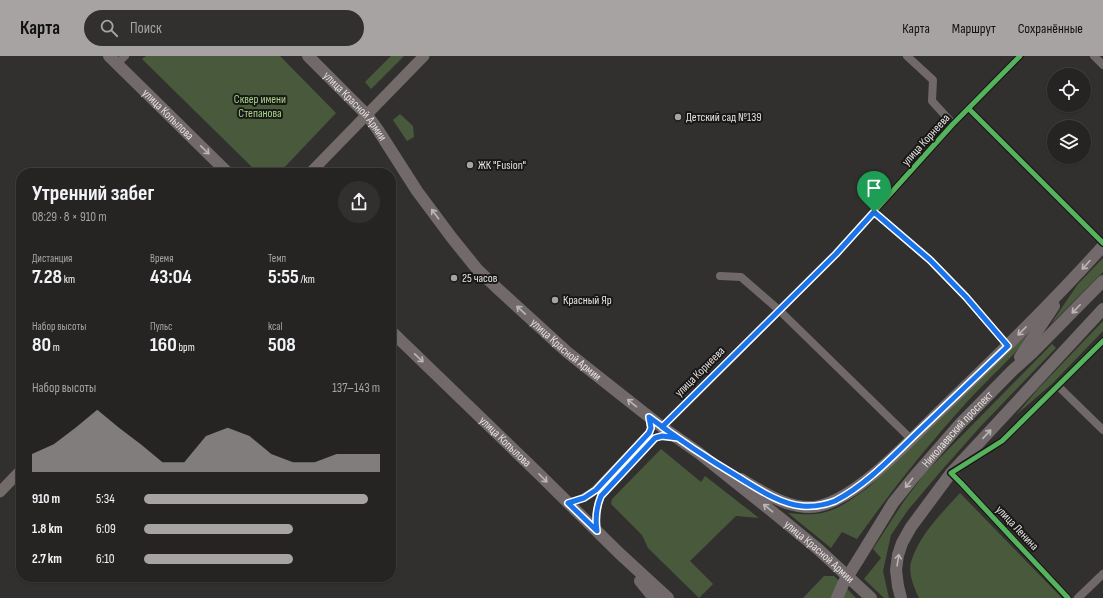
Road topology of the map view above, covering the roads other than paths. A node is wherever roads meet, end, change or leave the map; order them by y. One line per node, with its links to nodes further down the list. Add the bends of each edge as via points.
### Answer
1 (308, 56): 9 (main road, улица Красной Армии)
2 (424, 56): 9 (main road)
3 (907, 56): 10 (street, via 933,80 932,101)
4 (1020, 56): 8 (street, улица Корнеева)
5 (1094, 56): 7 (street)
6 (117, 59): 11 (main road, улица Копылова, one-way to 11)
7 (1103, 65)
8 (969, 108): 10 (street, улица Корнеева); 14 (street)
9 (367, 116): 12 (main road); 26 (main road, улица Красной Армии, one-way to 9, via 567,352 477,268 417,191)
10 (953, 124): 13 (street, улица Корнеева)
11 (223, 168)
12 (315, 168)
13 (874, 212): 20 (street, улица Корнеева); 23 (street, via 966,297)
14 (1103, 243)
15 (1103, 246): 18 (main road, Николаевский проспект, one-way to 18)
16 (720, 276): 20 (street, via 741,277)
17 (1103, 281): 24 (main road, Николаевский проспект, one-way to 24)
18 (1069, 283): 23 (main road, Николаевский проспект, one-way to 23); 24 (main road)
19 (1103, 309): 32 (main road, Николаевский проспект, one-way to 19)
20 (779, 310): 27 (street, улица Корнеева); 30 (street)
21 (396, 336): 35 (main road, улица Копылова, one-way to 35)
22 (1103, 341): 25 (street)
23 (1008, 346): 30 (main road, Николаевский проспект)
24 (1011, 372): 41 (main road, Николаевский проспект, one-way to 41, bridge, via 960,424 893,503 844,582)
25 (1058, 386): 28 (street); 32 (street, via 1002,441)
26 (649, 417): 27 (main road, улица Красной Армии); 35 (street, via 649,433 596,490 584,498)
27 (662, 427): 29 (main road, улица Красной Армии)
28 (1103, 430)
29 (678, 438): 31 (main road, улица Красной Армии); 36 (street, via 655,438 601,496 595,518)
30 (911, 439): 31 (main road, Николаевский проспект, via 851,491 834,501 818,506 788,503 766,493)
31 (699, 453): 42 (main road, улица Красной Армии, one-way to 31, via 818,549)
32 (951, 473): 43 (main road, Николаевский проспект, one-way to 32, via 896,570 902,543); 44 (street, улица Ленина)
33 (16, 475): 34 (main road)
34 (0, 492)
35 (568, 503): 36 (main road, улица Копылова)
36 (597, 531): 37 (main road, улица Копылова)
37 (619, 553): 39 (main road, улица Копылова); 40 (main road, улица Копылова)
38 (1103, 574): 45 (street)
39 (654, 598)
40 (668, 598)
41 (837, 598)
42 (871, 598)
43 (901, 598)
44 (1068, 598)
45 (1078, 598)

